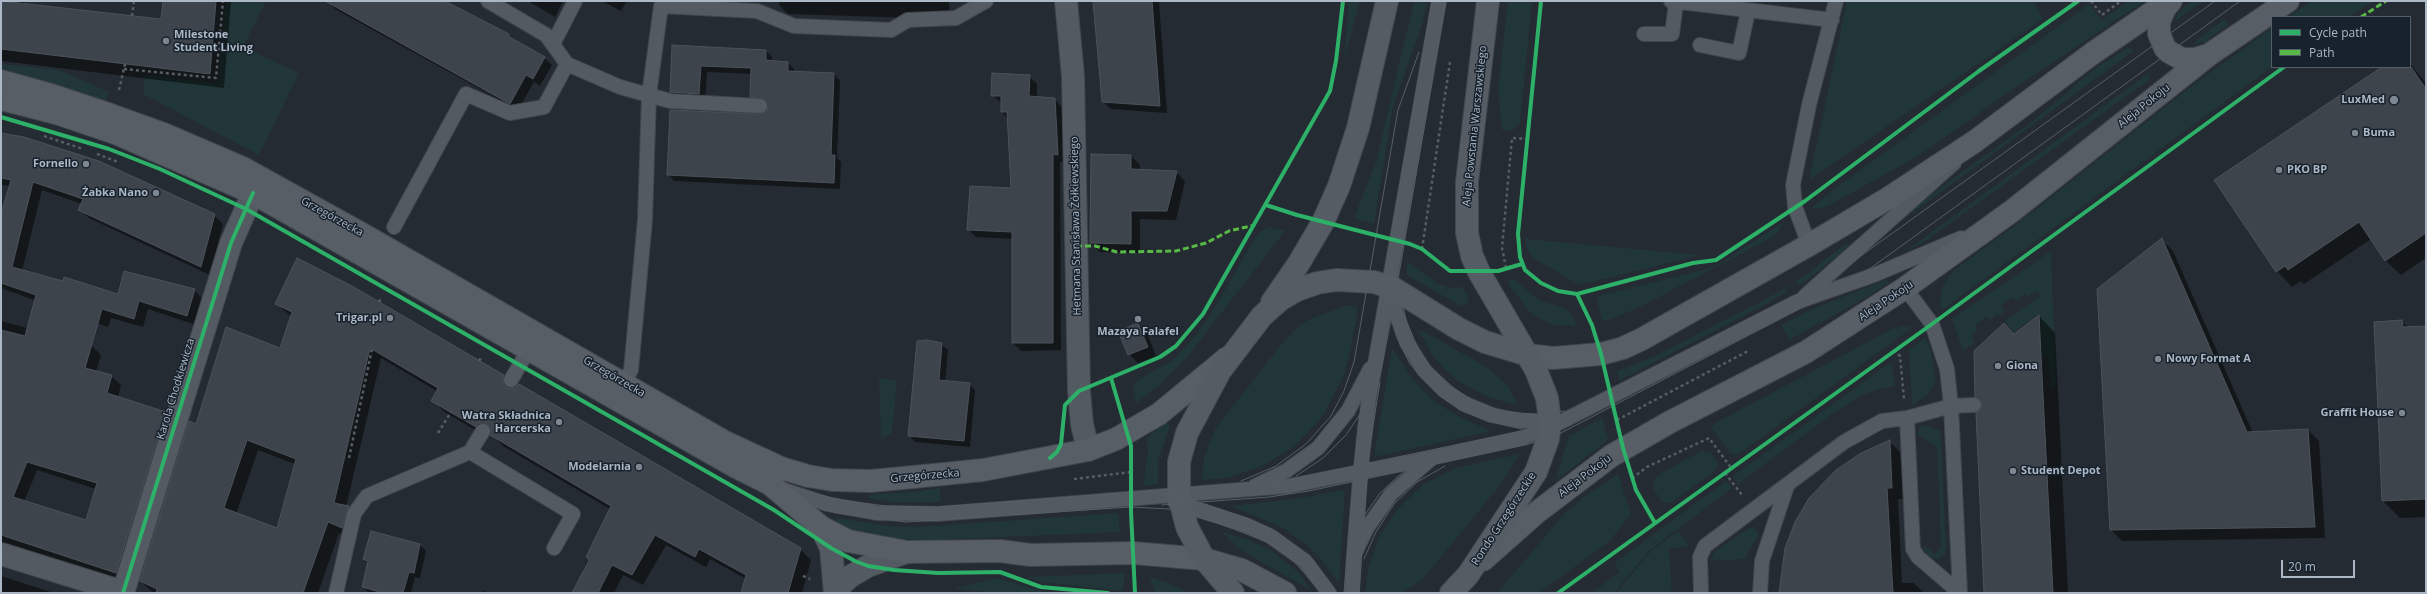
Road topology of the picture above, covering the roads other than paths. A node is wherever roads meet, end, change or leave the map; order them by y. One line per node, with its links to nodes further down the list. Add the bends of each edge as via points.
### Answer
1 (488, 1): 17 (lane, via 546,35)
2 (575, 1): 17 (lane)
3 (986, 1): 12 (lane, via 956,18 908,20 891,30 794,26 757,11)
4 (1066, 1): 45 (street, Hetmana Stanisława Żółkiewskiego, via 1073,76 1078,391)
5 (1387, 1): 33 (main road, via 1358,128 1339,186 1323,222)
6 (1444, 1): 13 (lane)
7 (1488, 1): 37 (main road, Aleja Powstania Warszawskiego, via 1467,182 1467,233 1479,272)
8 (1836, 1): 15 (lane)
9 (2170, 1): 19 (street, via 2159,22 2159,34 2165,48 2182,59 2195,59); 25 (street, via 2092,53)
10 (2288, 1): 19 (street, Aleja Pokoju)
11 (1674, 2): 14 (lane); 16 (lane, via 1672,34)
12 (663, 4): 22 (lane)
13 (1438, 8): 30 (lane, via 1395,251)
14 (1748, 11): 15 (lane); 18 (lane, via 1739,53)
15 (1832, 20): 29 (lane, via 1793,186 1796,207)
16 (1644, 34)
17 (553, 44): 20 (lane)
18 (1700, 45)
19 (2210, 54): 27 (street, Aleja Pokoju)
20 (567, 64): 22 (lane, via 620,87); 28 (lane, via 544,107 510,113 466,94)
21 (1, 82): 39 (street, Grzegórzecka, via 48,94 111,115 164,134 243,168)
22 (648, 95): 24 (lane, via 670,101); 39 (lane, via 645,220 631,370)
23 (1, 98): 26 (street, Grzegórzecka, via 115,133)
24 (760, 106)
25 (1974, 142): 29 (street, via 1887,199); 32 (lane, via 1927,190)
26 (253, 193): 35 (street, Grzegórzecka); 61 (street, Karola Chodkiewicza, via 231,242)
27 (2012, 211): 31 (street, Aleja Pokoju); 32 (lane, via 1931,252)
28 (394, 227)
29 (1809, 245): 37 (street, via 1623,348 1578,357)
30 (1391, 287): 33 (main road, via 1353,280 1317,283 1280,300); 36 (lane); 37 (main road, via 1485,342); 43 (lane, via 1396,313 1407,343 1424,370 1444,390 1463,403 1492,415 1521,421)
31 (1905, 288): 41 (lane, via 1932,324 1938,339 1949,379); 59 (street, Aleja Pokoju, via 1806,352 1670,422 1611,456 1536,513)
32 (1797, 302): 43 (lane)
33 (1262, 316): 34 (main road)
34 (1236, 348): 45 (street, Grzegórzecka, via 1221,364 1159,414 1116,439); 52 (main road, via 1203,401 1187,433)
35 (529, 349): 38 (lane); 49 (street, Grzegórzecka, via 736,468)
36 (1378, 352): 48 (lane); 51 (lane, via 1355,400 1327,438 1297,464)
37 (1528, 355): 43 (main road, Rondo Grzegórzeckie)
38 (511, 380)
39 (624, 383): 45 (street, Grzegórzecka, via 753,456 781,468 832,480 871,481 983,470)
40 (1974, 405): 41 (lane)
41 (1951, 406): 42 (lane); 70 (lane)
42 (1907, 418): 50 (lane, via 1886,420 1870,426 1844,442); 70 (lane, via 1913,549 1918,557)
43 (1556, 423): 47 (lane, via 1522,438); 59 (main road, Rondo Grzegórzeckie, via 1536,472)
44 (483, 430): 46 (lane)
45 (1088, 450)
46 (470, 452): 54 (lane, via 574,514); 62 (lane, via 367,496 354,514)
47 (1434, 457): 48 (lane); 57 (lane, via 1396,488 1367,528)
48 (1360, 472): 51 (lane, via 1289,486); 57 (lane)
49 (770, 484): 52 (lane, via 806,498 842,507 877,513 913,515); 53 (street, Grzegórzecka)
50 (1787, 486): 68 (lane, via 1703,549 1699,562); 69 (lane, via 1762,561)
51 (1243, 491): 52 (lane)
52 (1172, 499): 58 (main road); 65 (lane, via 1270,536 1300,557)
53 (821, 527): 55 (street, Grzegórzecka, via 858,544); 60 (street, via 831,548)
54 (554, 548)
55 (907, 552): 58 (street, Grzegórzecka, via 1000,551 1031,555 1126,553); 60 (street, via 868,566 851,576)
56 (1, 554): 61 (street)
57 (1354, 555): 66 (lane)
58 (1204, 559): 63 (main road); 64 (main road, via 1242,570)
59 (1468, 575): 67 (main road, Rondo Grzegórzeckie)
60 (836, 591)
61 (123, 593)
62 (336, 593)
63 (1233, 593)
64 (1286, 593)
65 (1329, 593)
66 (1352, 593)
67 (1451, 593)
68 (1701, 593)
69 (1760, 593)
70 (1960, 593)

